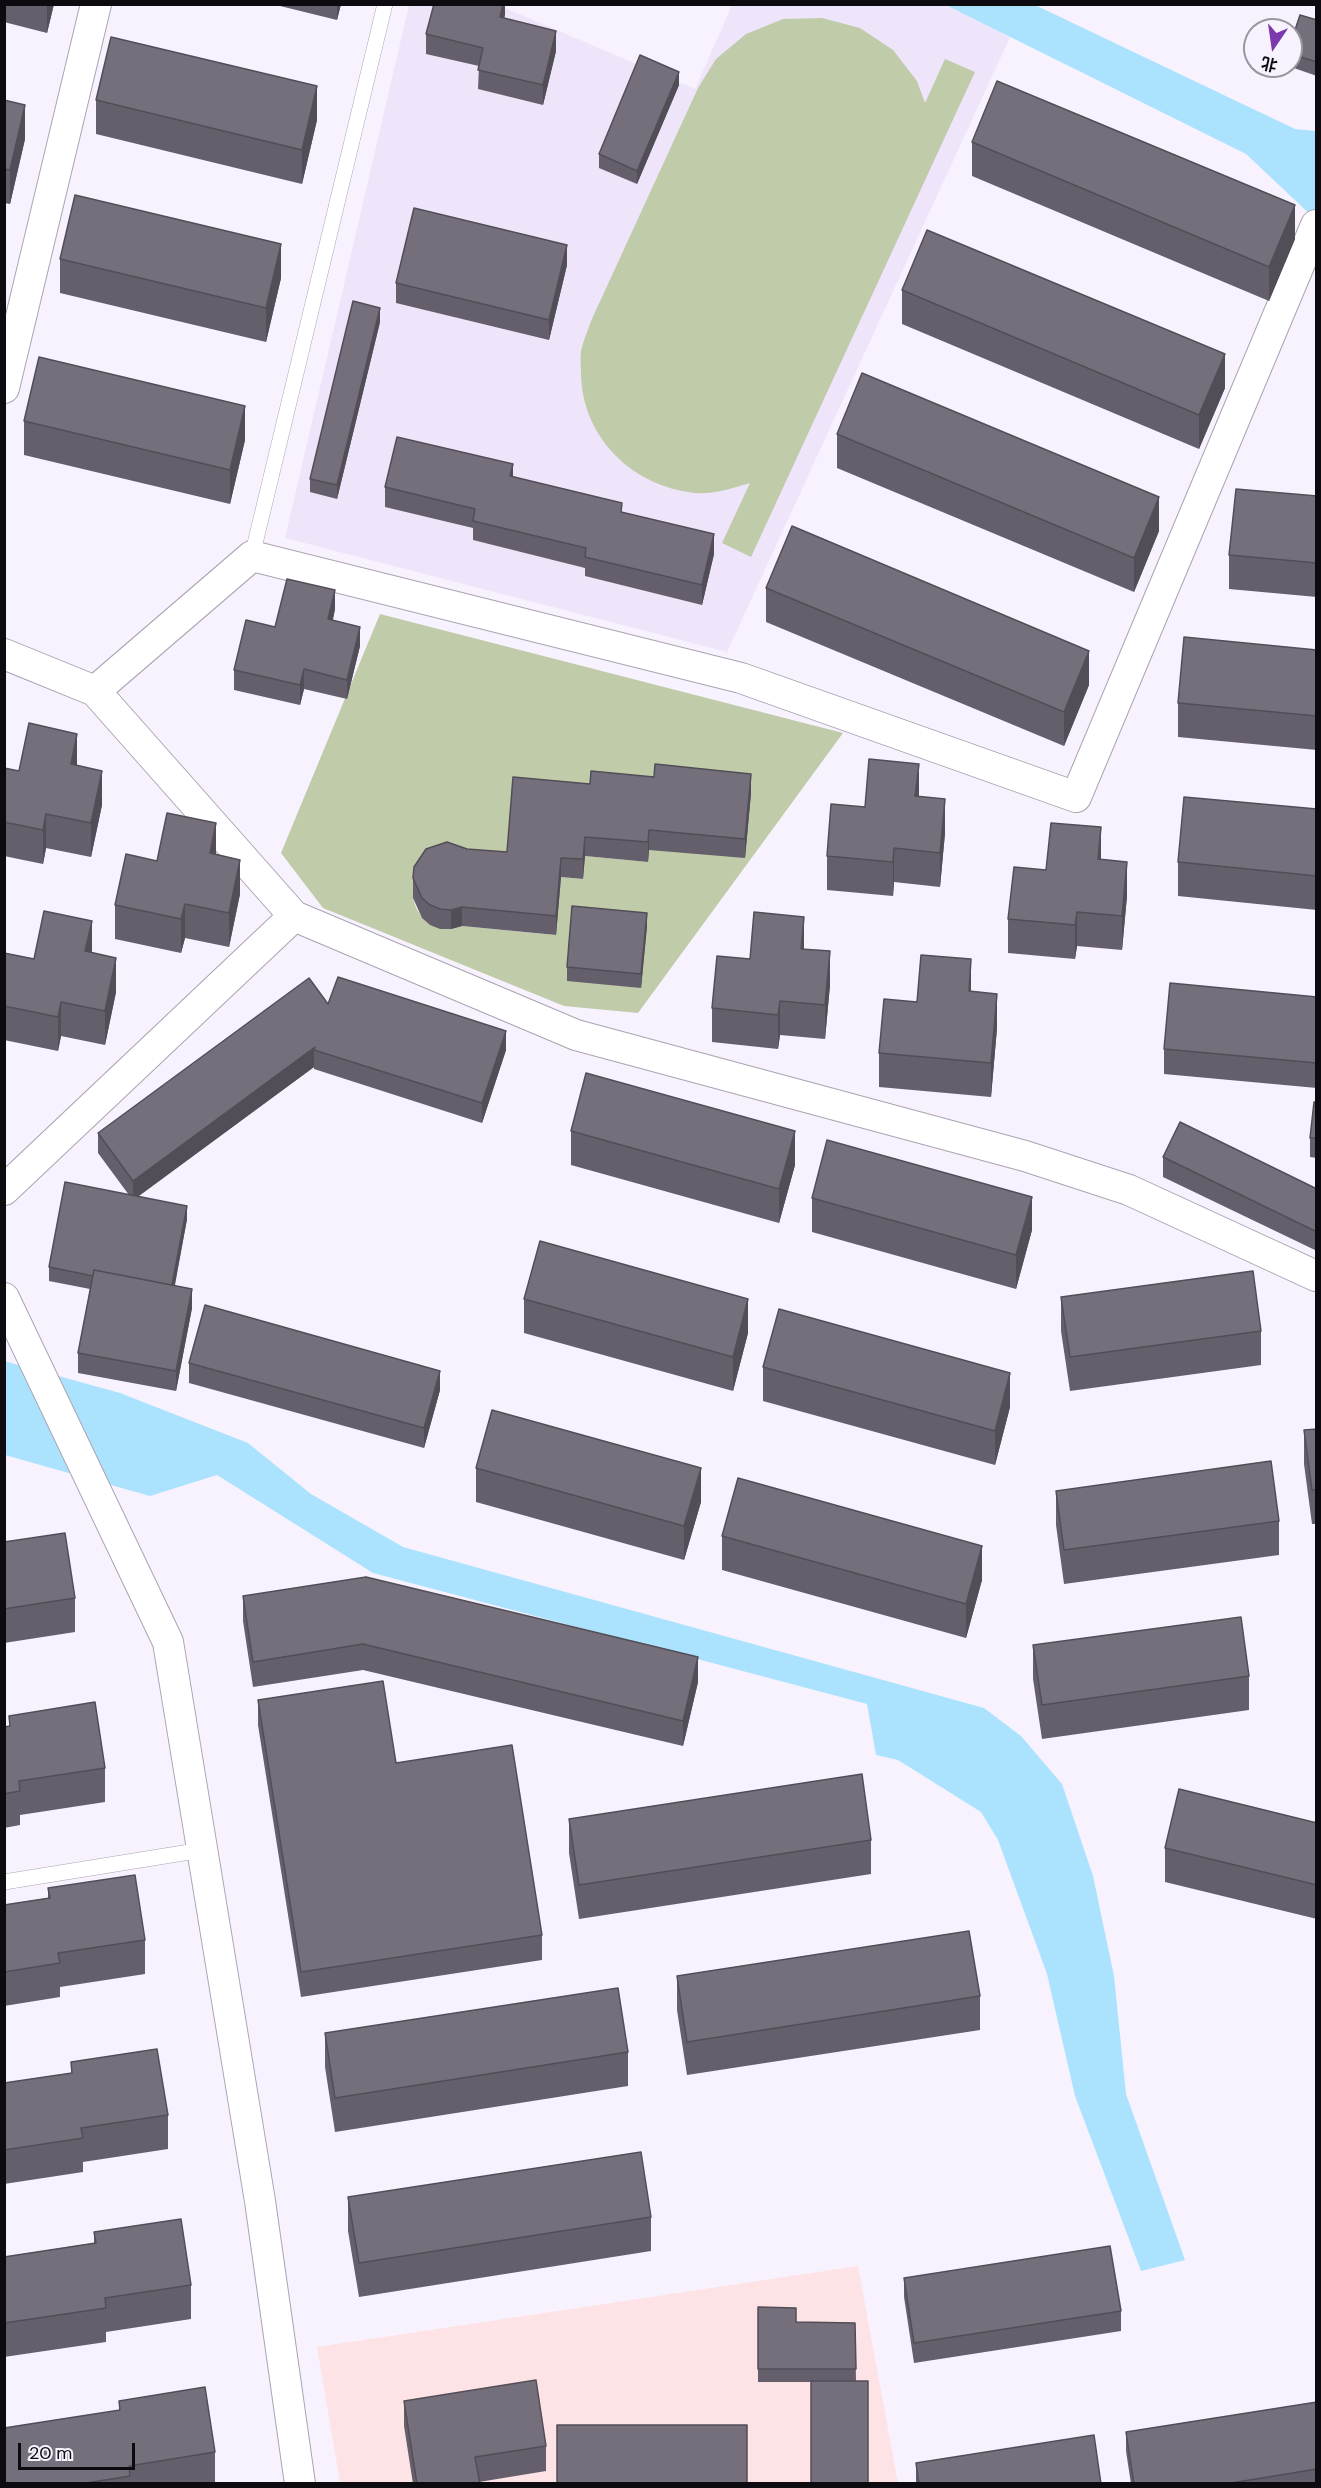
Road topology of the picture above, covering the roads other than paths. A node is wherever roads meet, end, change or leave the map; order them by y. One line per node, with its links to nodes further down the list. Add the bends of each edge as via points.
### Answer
1 (96, 4): 4 (street)
2 (385, 4): 5 (lane)
3 (1314, 231): 5 (street, via 1076,797 741,678)
4 (4, 388)
5 (252, 556): 7 (street)
6 (4, 654): 7 (street)
7 (95, 691): 8 (street)
8 (294, 916): 9 (street); 10 (street, via 576,1035 1025,1156 1129,1190)
9 (4, 1190)
10 (1317, 1276)
11 (4, 1298): 12 (street, via 168,1642)
12 (201, 1850): 13 (lane); 14 (street, via 260,2201)
13 (4, 1882)
14 (300, 2484)

